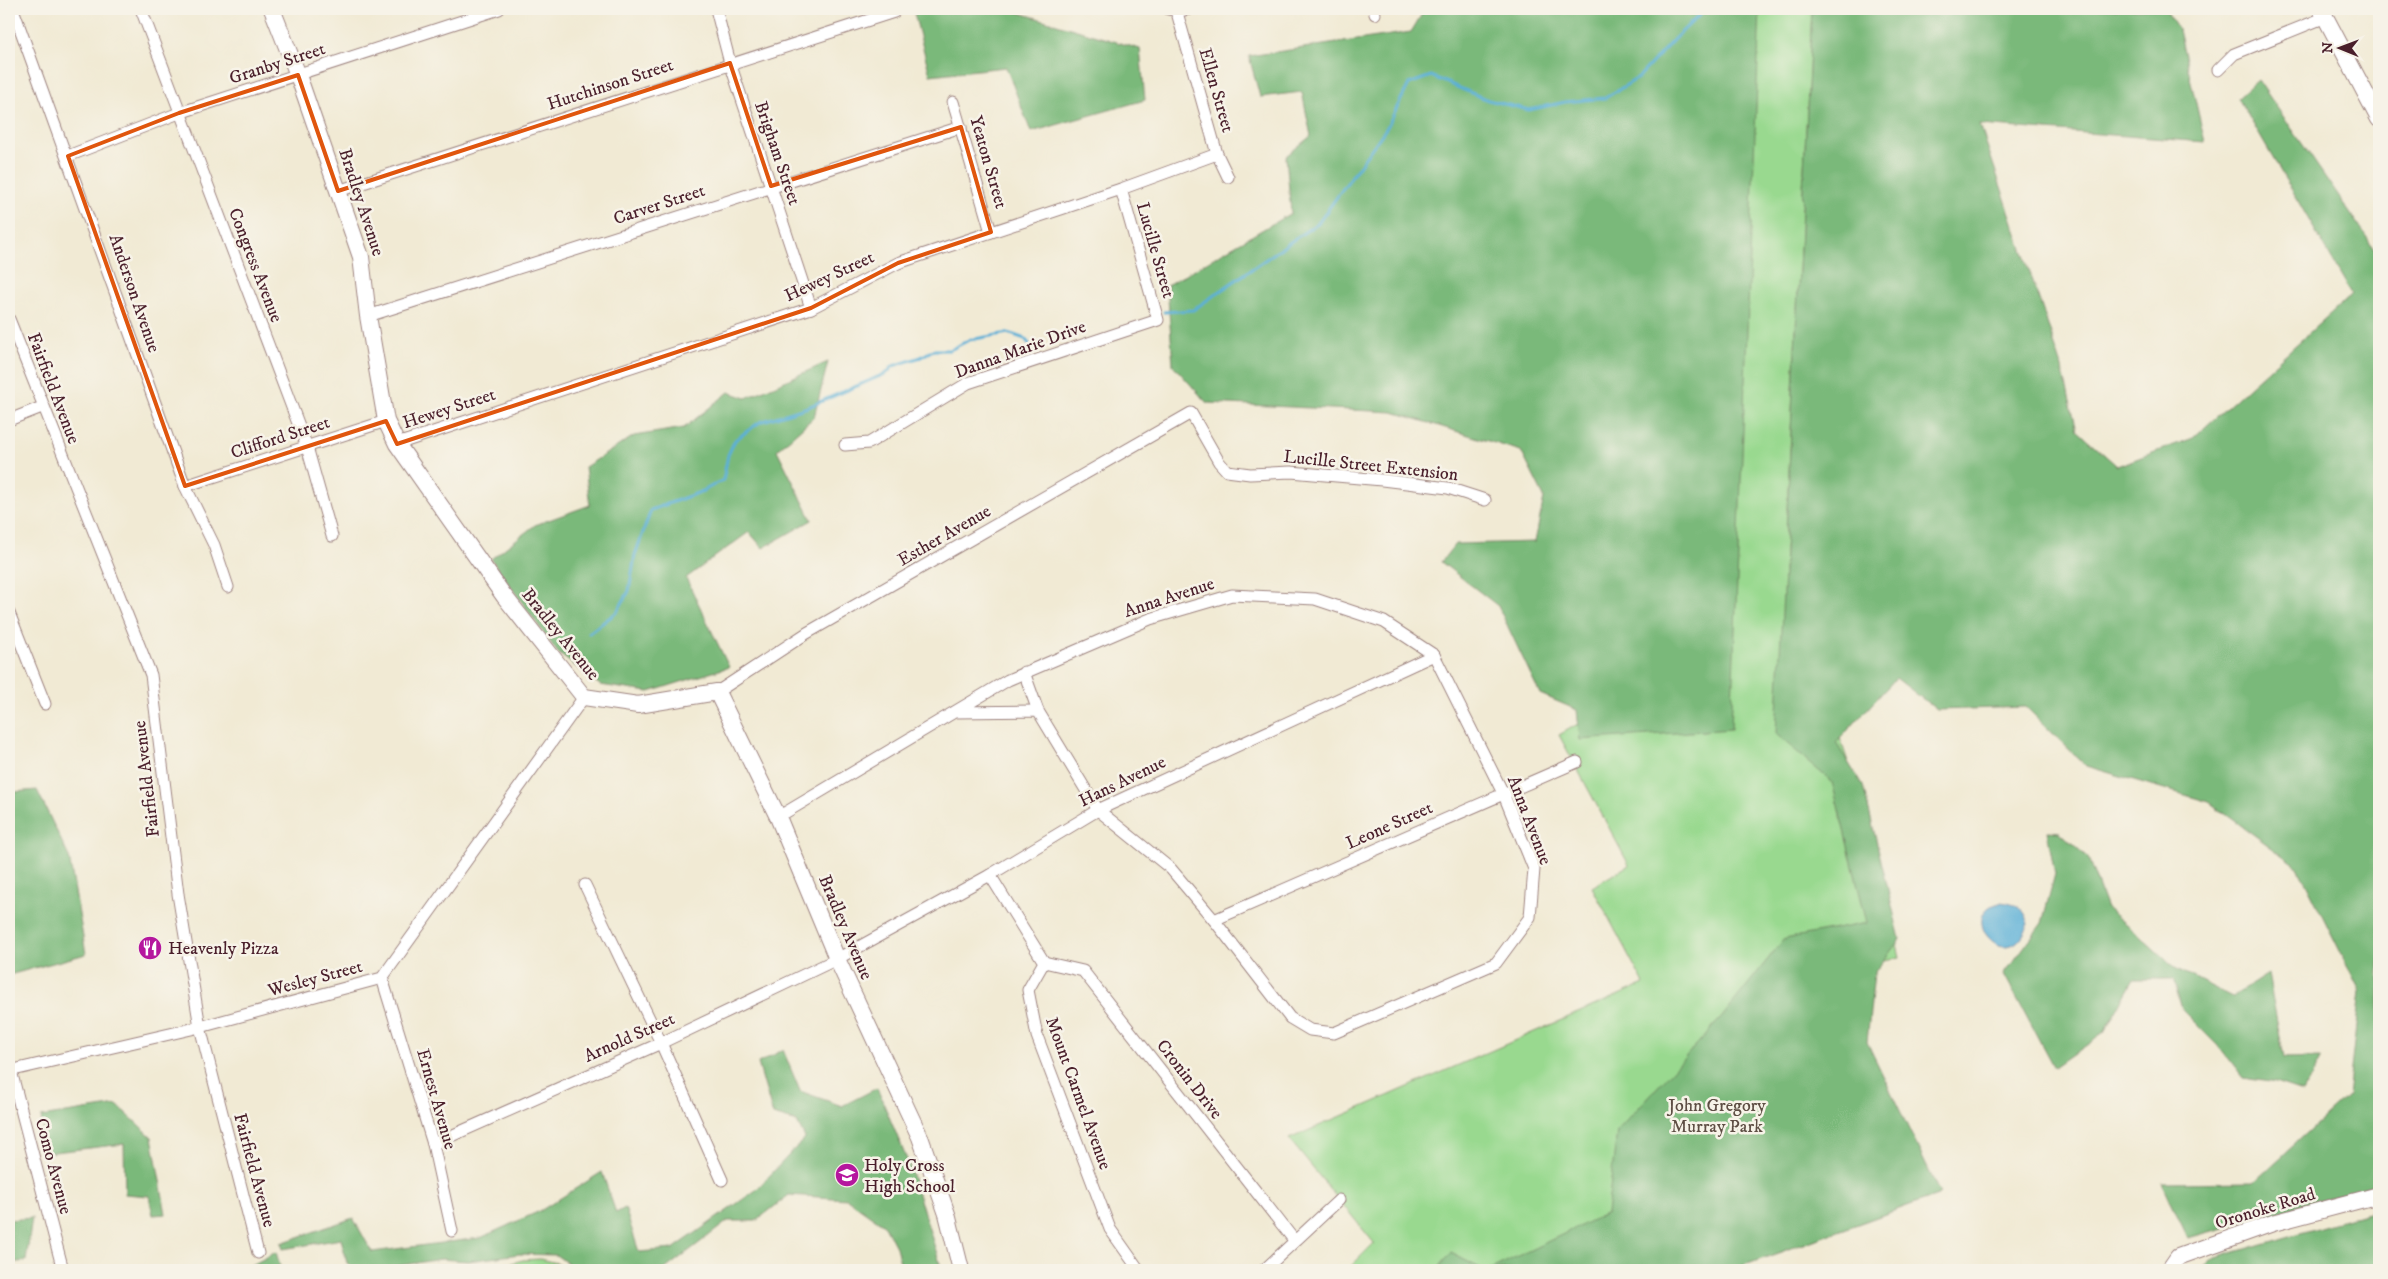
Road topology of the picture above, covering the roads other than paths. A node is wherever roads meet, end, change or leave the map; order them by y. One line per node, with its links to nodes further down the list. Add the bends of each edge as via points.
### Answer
1 (13, 9): 18 (street, Anderson Avenue)
2 (141, 9): 14 (street, Congress Avenue)
3 (272, 9): 12 (street, Bradley Avenue)
4 (499, 9): 12 (street, Granby Street)
5 (716, 9): 10 (street, Brigham Street)
6 (1190, 9): 7 (street)
7 (1174, 10): 17 (street, Ellen Street)
8 (894, 12): 10 (street, Hutchinson Street)
9 (2324, 13): 11 (street, via 2234,54); 15 (street)
10 (730, 63): 20 (street, Brigham Street); 22 (street, Hutchinson Street)
11 (2218, 70)
12 (298, 75): 14 (street, Granby Street); 22 (street, Bradley Avenue)
13 (953, 102): 16 (street, Yeaton Street)
14 (179, 113): 18 (street, Granby Street); 33 (street, Congress Avenue)
15 (2379, 119)
16 (960, 126): 20 (street, Carver Street); 23 (street, Yeaton Street)
17 (1217, 154): 19 (street, Ellen Street); 21 (street, Hewey Street)
18 (68, 156): 35 (street, Anderson Avenue)
19 (1228, 177)
20 (771, 186): 24 (street, Brigham Street); 25 (street, Carver Street)
21 (1121, 189): 23 (street, Hewey Street); 27 (street, Lucille Street)
22 (338, 191): 25 (street, Bradley Avenue, via 361,257)
23 (991, 232): 24 (street, Hewey Street, via 898,263)
24 (811, 308): 31 (street, Hewey Street)
25 (368, 316): 30 (street, Bradley Avenue)
26 (9, 319): 28 (street, Fairfield Avenue)
27 (1158, 320): 32 (street, Danna Marie Drive, via 968,383 869,443)
28 (42, 406): 29 (street); 57 (street, Fairfield Avenue, via 151,675 178,894)
29 (9, 420)
30 (386, 421): 31 (street, Bradley Avenue); 33 (street, Clifford Street)
31 (397, 444): 43 (street, Bradley Avenue, via 504,596)
32 (846, 445)
33 (307, 447): 35 (street, Clifford Street); 37 (street, Congress Avenue)
34 (1224, 468): 36 (street, Lucille Street Extension, via 1242,473 1318,474 1448,488); 42 (street, Esther Avenue, via 1192,413 807,633)
35 (185, 486): 38 (street, Anderson Avenue, via 214,545)
36 (1485, 500)
37 (332, 536)
38 (228, 587)
39 (9, 614): 44 (street)
40 (1434, 655): 41 (street, Anna Avenue, via 1384,622 1315,599 1232,595 1150,619); 48 (street, Anna Avenue); 49 (street, Hans Avenue)
41 (1024, 672): 45 (street, Anna Avenue); 46 (street, Anna Avenue)
42 (717, 692): 43 (street, Bradley Avenue, via 638,705); 50 (street, Bradley Avenue)
43 (584, 697): 56 (street, Wesley Street)
44 (45, 704)
45 (1038, 711): 46 (street); 49 (street, Anna Avenue)
46 (954, 712): 50 (street, Anna Avenue)
47 (1577, 762): 48 (street, Leone Street)
48 (1504, 795): 53 (street, Leone Street); 53 (street, Anna Avenue, via 1534,869 1530,917 1496,963 1334,1033 1310,1030 1290,1018)
49 (1098, 810): 51 (street, Hans Avenue); 53 (street, Anna Avenue, via 1171,869)
50 (778, 818): 54 (street, Bradley Avenue)
51 (990, 875): 54 (street, Hans Avenue); 55 (street)
52 (585, 885): 58 (street)
53 (1214, 920)
54 (837, 959): 58 (street, Arnold Street); 68 (street, Bradley Avenue, via 920,1137 947,1214)
55 (1044, 962): 65 (street, Cronin Drive, via 1083,971); 69 (street, Mount Carmel Avenue, via 1028,990 1037,1036 1110,1229)
56 (382, 978): 57 (street, Wesley Street); 60 (street, Ernest Avenue)
57 (200, 1027): 59 (street, Wesley Street); 66 (street, Fairfield Avenue)
58 (661, 1042): 60 (street, Arnold Street); 61 (street)
59 (10, 1071): 67 (street, Como Avenue)
60 (433, 1144): 64 (street, Ernest Avenue)
61 (722, 1180)
62 (2379, 1195): 71 (street, Oronoke Road, via 2273,1223 2178,1257)
63 (1339, 1200): 65 (street)
64 (452, 1231)
65 (1294, 1240): 70 (street)
66 (258, 1252)
67 (63, 1270)
68 (961, 1270)
69 (1139, 1270)
70 (1264, 1270)
71 (2169, 1270)

